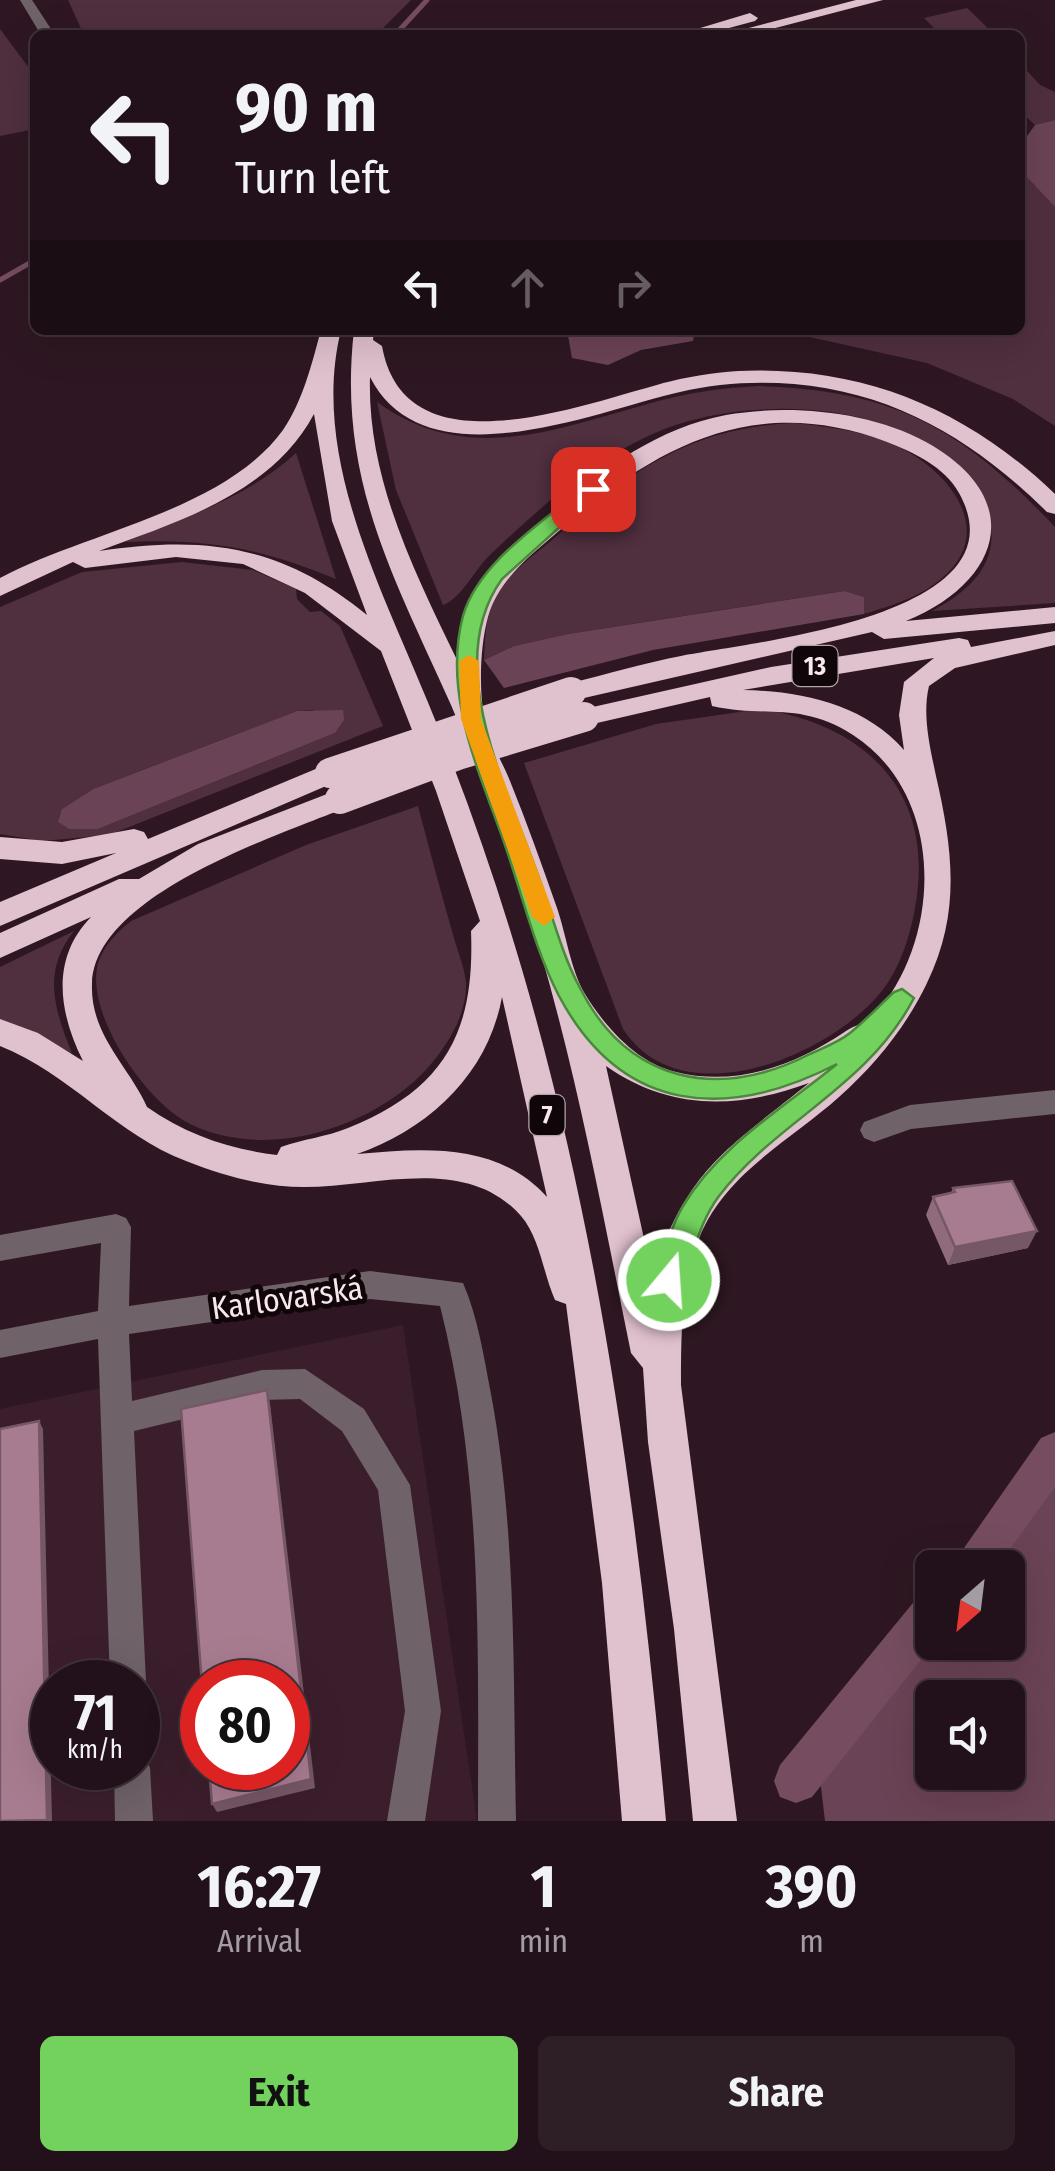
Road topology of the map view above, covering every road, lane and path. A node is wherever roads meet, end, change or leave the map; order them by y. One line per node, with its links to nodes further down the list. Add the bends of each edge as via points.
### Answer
1 (26, 0): 4 (street)
2 (826, 0): 5 (highway)
3 (875, 0): 6 (highway)
4 (45, 30)
5 (705, 30)
6 (751, 30)
7 (366, 335): 16 (highway, 7, via 357,400 364,454 411,592)
8 (368, 335): 10 (highway, via 382,388 438,420 521,428 717,380 828,382 885,394 955,423 1013,464)
9 (328, 341): 11 (highway, via 290,436 254,472); 14 (highway, 7, via 321,406 328,461)
10 (1055, 506)
11 (7, 584): 14 (highway, via 142,551 241,555 330,595)
12 (1053, 630): 13 (highway, 13); 15 (highway, 13); 18 (highway, via 947,662 918,682 912,700)
13 (782, 645): 15 (highway, 13); 16 (highway, via 902,613 954,585 975,559 982,530 974,502 955,475 905,441 817,417 748,418 673,438 593,489 495,575 472,619)
14 (394, 651): 22 (highway, 7)
15 (578, 704): 17 (highway, 13, bridge, via 458,755); 18 (highway, via 788,702 879,741)
16 (471, 719): 25 (highway, 7)
17 (335, 786): 19 (highway, 13); 20 (highway, 13)
18 (928, 804): 26 (highway, via 937,899 930,937)
19 (238, 809): 21 (highway, via 87,851); 23 (highway, 13)
20 (226, 844): 24 (highway, 13); 30 (highway, via 105,920 76,962 75,999 96,1055 129,1105)
21 (0, 848)
22 (484, 883): 31 (highway, via 485,1007 448,1078 403,1117 346,1145 282,1159); 35 (highway, 7, via 565,1189)
23 (0, 914)
24 (0, 946)
25 (569, 992): 26 (highway, via 621,1060 655,1079 705,1091 792,1075 856,1042); 37 (highway, 7)
26 (902, 998): 37 (highway, via 845,1072 731,1164 691,1217 663,1315)
27 (0, 1032): 30 (highway, via 44,1053)
28 (1055, 1102): 29 (street, via 910,1117)
29 (874, 1130)
30 (172, 1141): 31 (highway)
31 (218, 1158): 35 (highway, via 306,1172 452,1163 491,1173 541,1215)
32 (0, 1248): 33 (street, via 116,1227)
33 (113, 1322): 34 (street, Karlovarská); 36 (street); 42 (street, Karlovarská, via 370,1285 452,1293 472,1359 494,1582)
34 (0, 1344)
35 (592, 1351): 43 (highway, 7, via 626,1600)
36 (117, 1420): 38 (street); 41 (street, via 262,1385 305,1384 353,1420 394,1486 424,1711)
37 (668, 1428): 44 (highway, 7)
38 (127, 1660)
39 (133, 1790): 40 (street)
40 (134, 1821)
41 (406, 1821)
42 (497, 1821)
43 (644, 1821)
44 (715, 1821)

